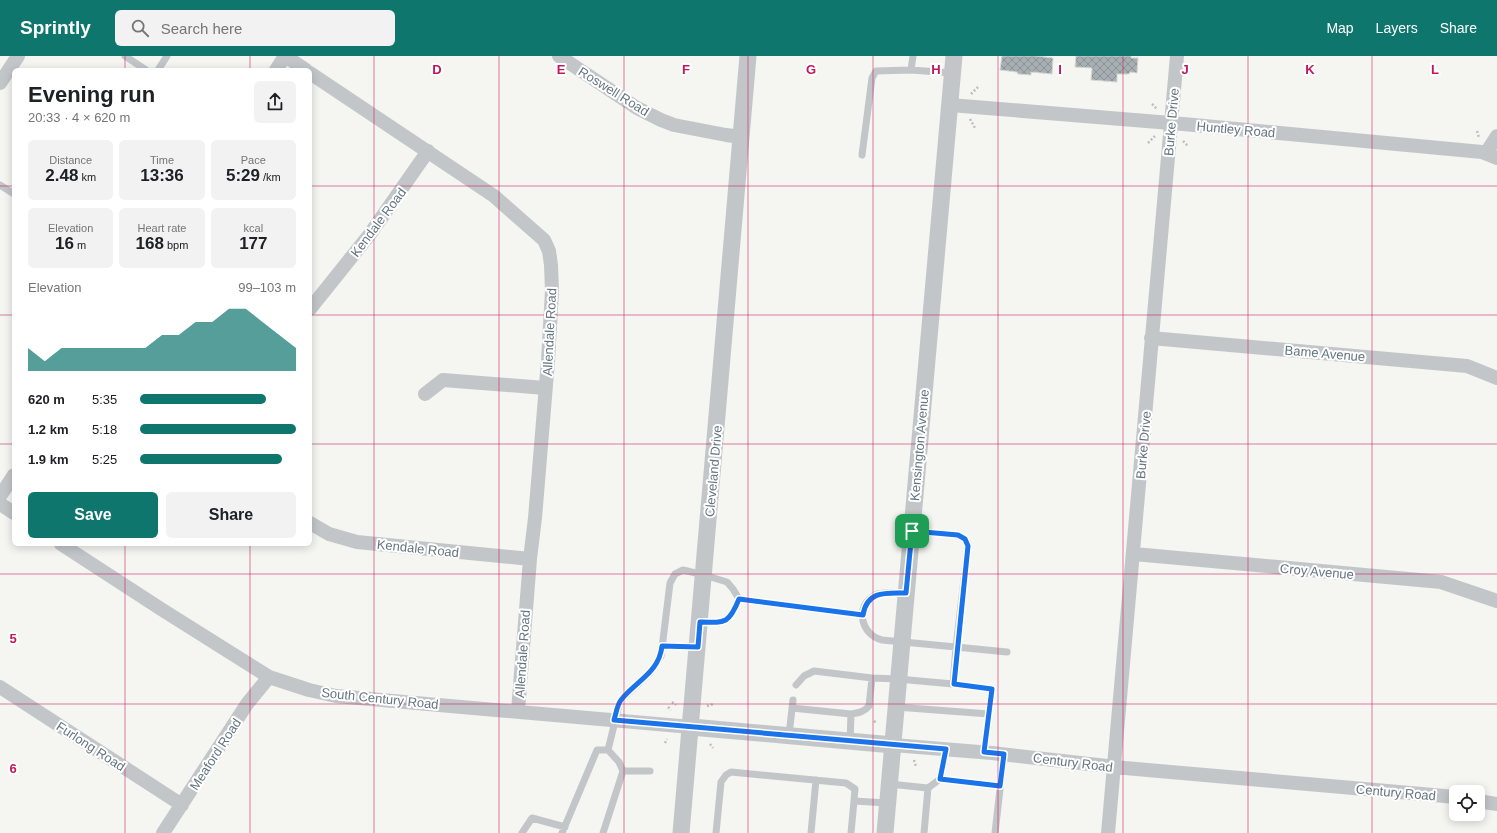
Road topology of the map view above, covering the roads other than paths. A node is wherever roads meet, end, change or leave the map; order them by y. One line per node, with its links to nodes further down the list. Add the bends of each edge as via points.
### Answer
1 (18, 56): 17 (street)
2 (125, 56): 10 (lane)
3 (167, 56): 11 (lane)
4 (285, 56): 12 (street); 13 (street)
5 (559, 56): 21 (street, Roswell Road, via 637,108 661,120 674,125)
6 (748, 56): 21 (street, Cleveland Drive)
7 (912, 56): 14 (lane)
8 (954, 56): 15 (street, Kensington Avenue)
9 (1176, 56): 19 (street, Burke Drive)
10 (143, 68)
11 (159, 68)
12 (277, 68)
13 (303, 68)
14 (911, 70): 15 (lane); 23 (lane, via 881,70 873,75)
15 (952, 73): 18 (street, Kensington Avenue)
16 (312, 74): 22 (street, Allendale Road)
17 (0, 83)
18 (950, 105): 19 (street, Huntley Road); 37 (street, Kensington Avenue)
19 (1171, 122): 24 (street, Huntley Road); 28 (street, Burke Drive)
20 (1497, 136): 24 (street)
21 (741, 137): 41 (street, Cleveland Drive)
22 (428, 152): 27 (street, Kendale Road, via 370,234); 30 (street, Allendale Road, via 494,196 544,240 549,251 552,291)
23 (862, 155)
24 (1491, 155)
25 (0, 184): 26 (lane)
26 (12, 193)
27 (312, 306)
28 (1152, 338): 29 (street, Bame Avenue, via 1466,366); 39 (street, Burke Drive)
29 (1497, 378)
30 (546, 388): 31 (street, via 443,380); 40 (street, Allendale Road)
31 (425, 394)
32 (12, 478): 33 (street)
33 (0, 496)
34 (0, 504): 35 (street)
35 (12, 512)
36 (312, 524): 40 (street, Kendale Road, via 329,534 357,542)
37 (912, 531): 42 (street, Kensington Avenue); 50 (lane, via 958,535 965,539 968,546)
38 (64, 546): 52 (street, South Century Road)
39 (1134, 554): 44 (street, Croy Avenue, via 1441,582); 73 (street, Burke Drive)
40 (530, 559): 61 (street, Allendale Road)
41 (704, 575): 43 (lane, via 727,582); 46 (street, Cleveland Drive); 48 (lane, via 683,570 675,574 670,583)
42 (906, 593): 45 (lane, via 887,592 875,595 866,604); 47 (street, Kensington Avenue)
43 (739, 599): 45 (lane); 46 (lane, via 734,611 720,623)
44 (1497, 601)
45 (863, 615): 47 (lane, via 865,628 872,636)
46 (700, 622): 49 (street, Cleveland Drive)
47 (902, 642): 50 (lane); 54 (street, Kensington Avenue)
48 (662, 646): 49 (lane); 64 (lane, via 661,656 650,673 620,700)
49 (698, 647): 65 (street, Cleveland Drive)
50 (956, 647): 51 (lane); 55 (lane)
51 (1007, 652)
52 (269, 676): 61 (street, South Century Road, via 336,696); 86 (street, Meaford Road, via 247,704)
53 (872, 678): 54 (lane); 56 (lane, via 814,671 804,676); 62 (lane, via 869,706 859,713)
54 (898, 679): 55 (lane); 59 (street, Kensington Avenue)
55 (954, 684): 63 (lane, via 992,689)
56 (796, 685)
57 (0, 687): 86 (street, Furlong Road)
58 (793, 700): 60 (lane)
59 (896, 707): 63 (lane); 68 (street, Kensington Avenue)
60 (792, 708): 62 (lane); 66 (lane)
61 (518, 711): 64 (street, South Century Road)
62 (851, 714): 67 (lane)
63 (989, 714): 71 (lane)
64 (614, 720): 65 (street, South Century Road); 70 (lane)
65 (691, 727): 66 (street, Century Road); 91 (street, Cleveland Drive)
66 (789, 735): 67 (street, Century Road)
67 (850, 741): 68 (street, Century Road)
68 (893, 745): 69 (street, Century Road); 78 (street, Kensington Avenue)
69 (946, 749): 71 (street, Century Road); 76 (lane)
70 (608, 750): 74 (lane); 87 (lane, via 596,750)
71 (984, 752): 72 (street, Century Road)
72 (1004, 754): 73 (street, Century Road); 79 (lane)
73 (1115, 767): 81 (street, Century Road); 98 (street, Burke Drive)
74 (623, 771): 75 (lane); 90 (lane)
75 (650, 771)
76 (940, 779): 79 (lane); 80 (lane)
77 (816, 780): 82 (lane, via 846,783 854,789); 92 (lane, via 731,772 721,782); 93 (lane)
78 (889, 784): 80 (lane); 84 (street, Kensington Avenue)
79 (1000, 786): 97 (lane)
80 (928, 788): 96 (lane)
81 (1449, 796)
82 (854, 801): 84 (lane); 94 (lane)
83 (1485, 802): 85 (street)
84 (887, 803): 95 (street, Kensington Avenue)
85 (1497, 804)
86 (182, 805): 88 (street, Meaford Road)
87 (564, 830): 89 (lane, via 532,818)
88 (163, 833)
89 (522, 833)
90 (603, 833)
91 (681, 833)
92 (716, 833)
93 (811, 833)
94 (852, 833)
95 (885, 833)
96 (924, 833)
97 (995, 833)
98 (1108, 833)

